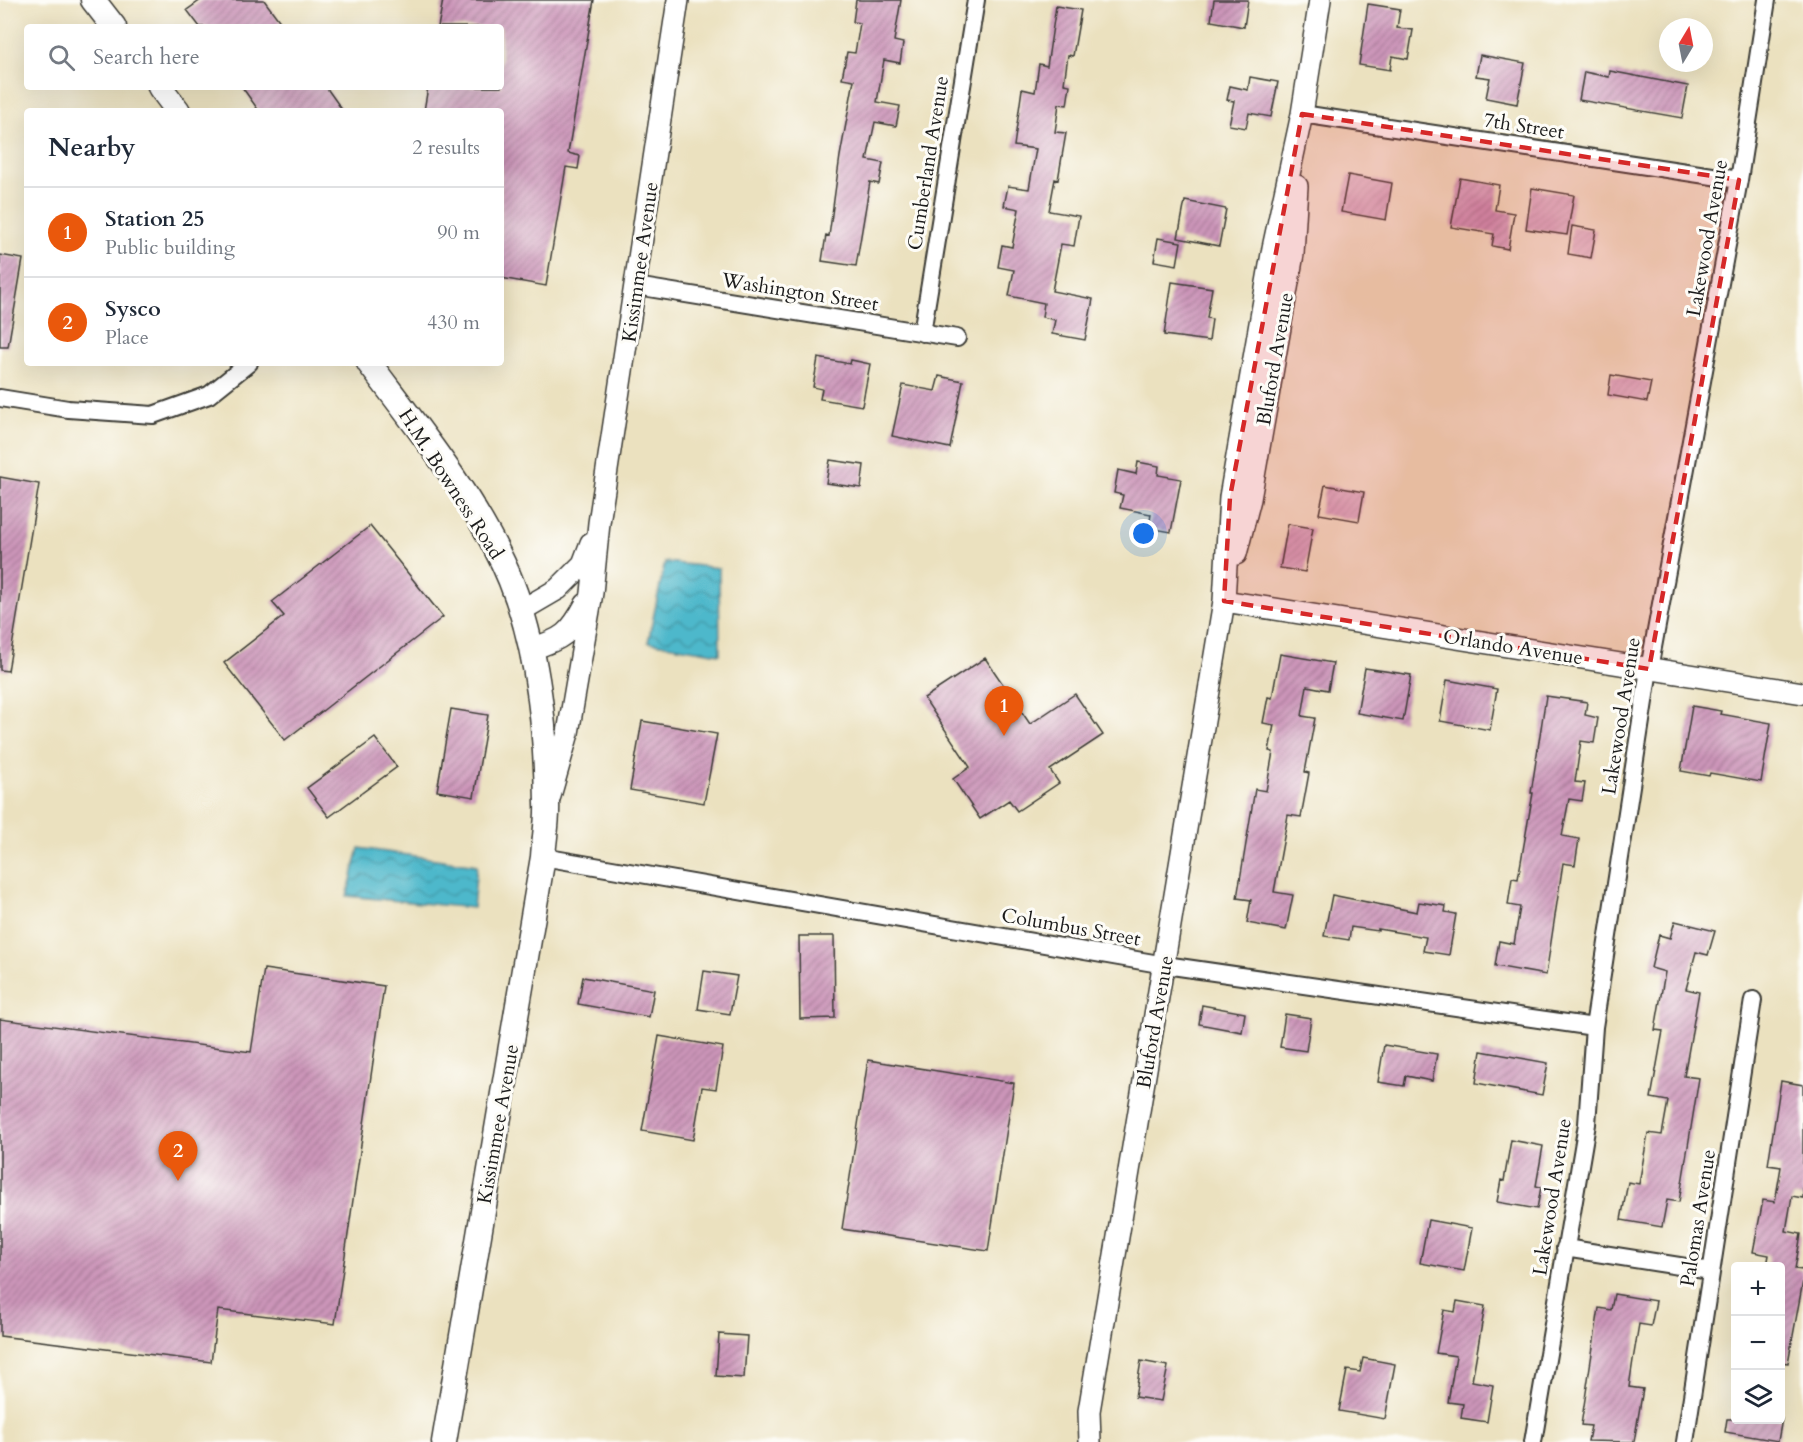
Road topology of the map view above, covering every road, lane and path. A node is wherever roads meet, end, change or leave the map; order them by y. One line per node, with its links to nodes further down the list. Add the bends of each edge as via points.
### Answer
1 (93, 0): 6 (main road)
2 (678, 0): 11 (street, Kissimmee Avenue)
3 (976, 0): 12 (street, Cumberland Avenue)
4 (1320, 0): 9 (street, Bluford Avenue)
5 (1767, 0): 10 (street, Lakewood Avenue)
6 (112, 24)
7 (162, 90): 8 (main road)
8 (176, 108)
9 (1302, 114): 10 (street, 7th Street); 19 (street, Bluford Avenue, via 1273,249 1230,497)
10 (1739, 180): 22 (street, Lakewood Avenue)
11 (636, 286): 12 (street, Washington Street); 17 (street, Kissimmee Avenue)
12 (922, 333): 13 (street, Washington Street)
13 (957, 338)
14 (245, 366): 16 (street, via 209,395 153,415 68,409)
15 (371, 366): 20 (main road, H.M. Bowness Road, via 438,456 491,538)
16 (0, 398)
17 (599, 523): 18 (street, Kissimmee Avenue); 20 (street, Kissimmee Avenue, via 583,564 558,589)
18 (592, 593): 21 (street, via 575,624 555,642); 24 (street, Kissimmee Avenue, via 568,733)
19 (1224, 602): 22 (street, Orlando Avenue); 26 (street, Bluford Avenue)
20 (522, 610): 21 (main road, Kissimmee Avenue)
21 (531, 649): 24 (main road, Kissimmee Avenue, via 543,724)
22 (1649, 669): 23 (street, Orlando Avenue); 28 (street, Lakewood Avenue)
23 (1803, 693)
24 (548, 805): 25 (main road, Kissimmee Avenue)
25 (543, 857): 26 (street, Columbus Street); 31 (main road, Kissimmee Avenue)
26 (1164, 965): 28 (street, Columbus Street); 32 (street, Bluford Avenue, via 1089,1411)
27 (1753, 1000): 30 (street, Palomas Avenue)
28 (1594, 1027): 29 (street, Lakewood Avenue, via 1587,1124)
29 (1565, 1248): 30 (street); 33 (street, Lakewood Avenue)
30 (1711, 1271): 34 (street, Palomas Avenue)
31 (444, 1442)
32 (1090, 1442)
33 (1533, 1442)
34 (1685, 1442)

